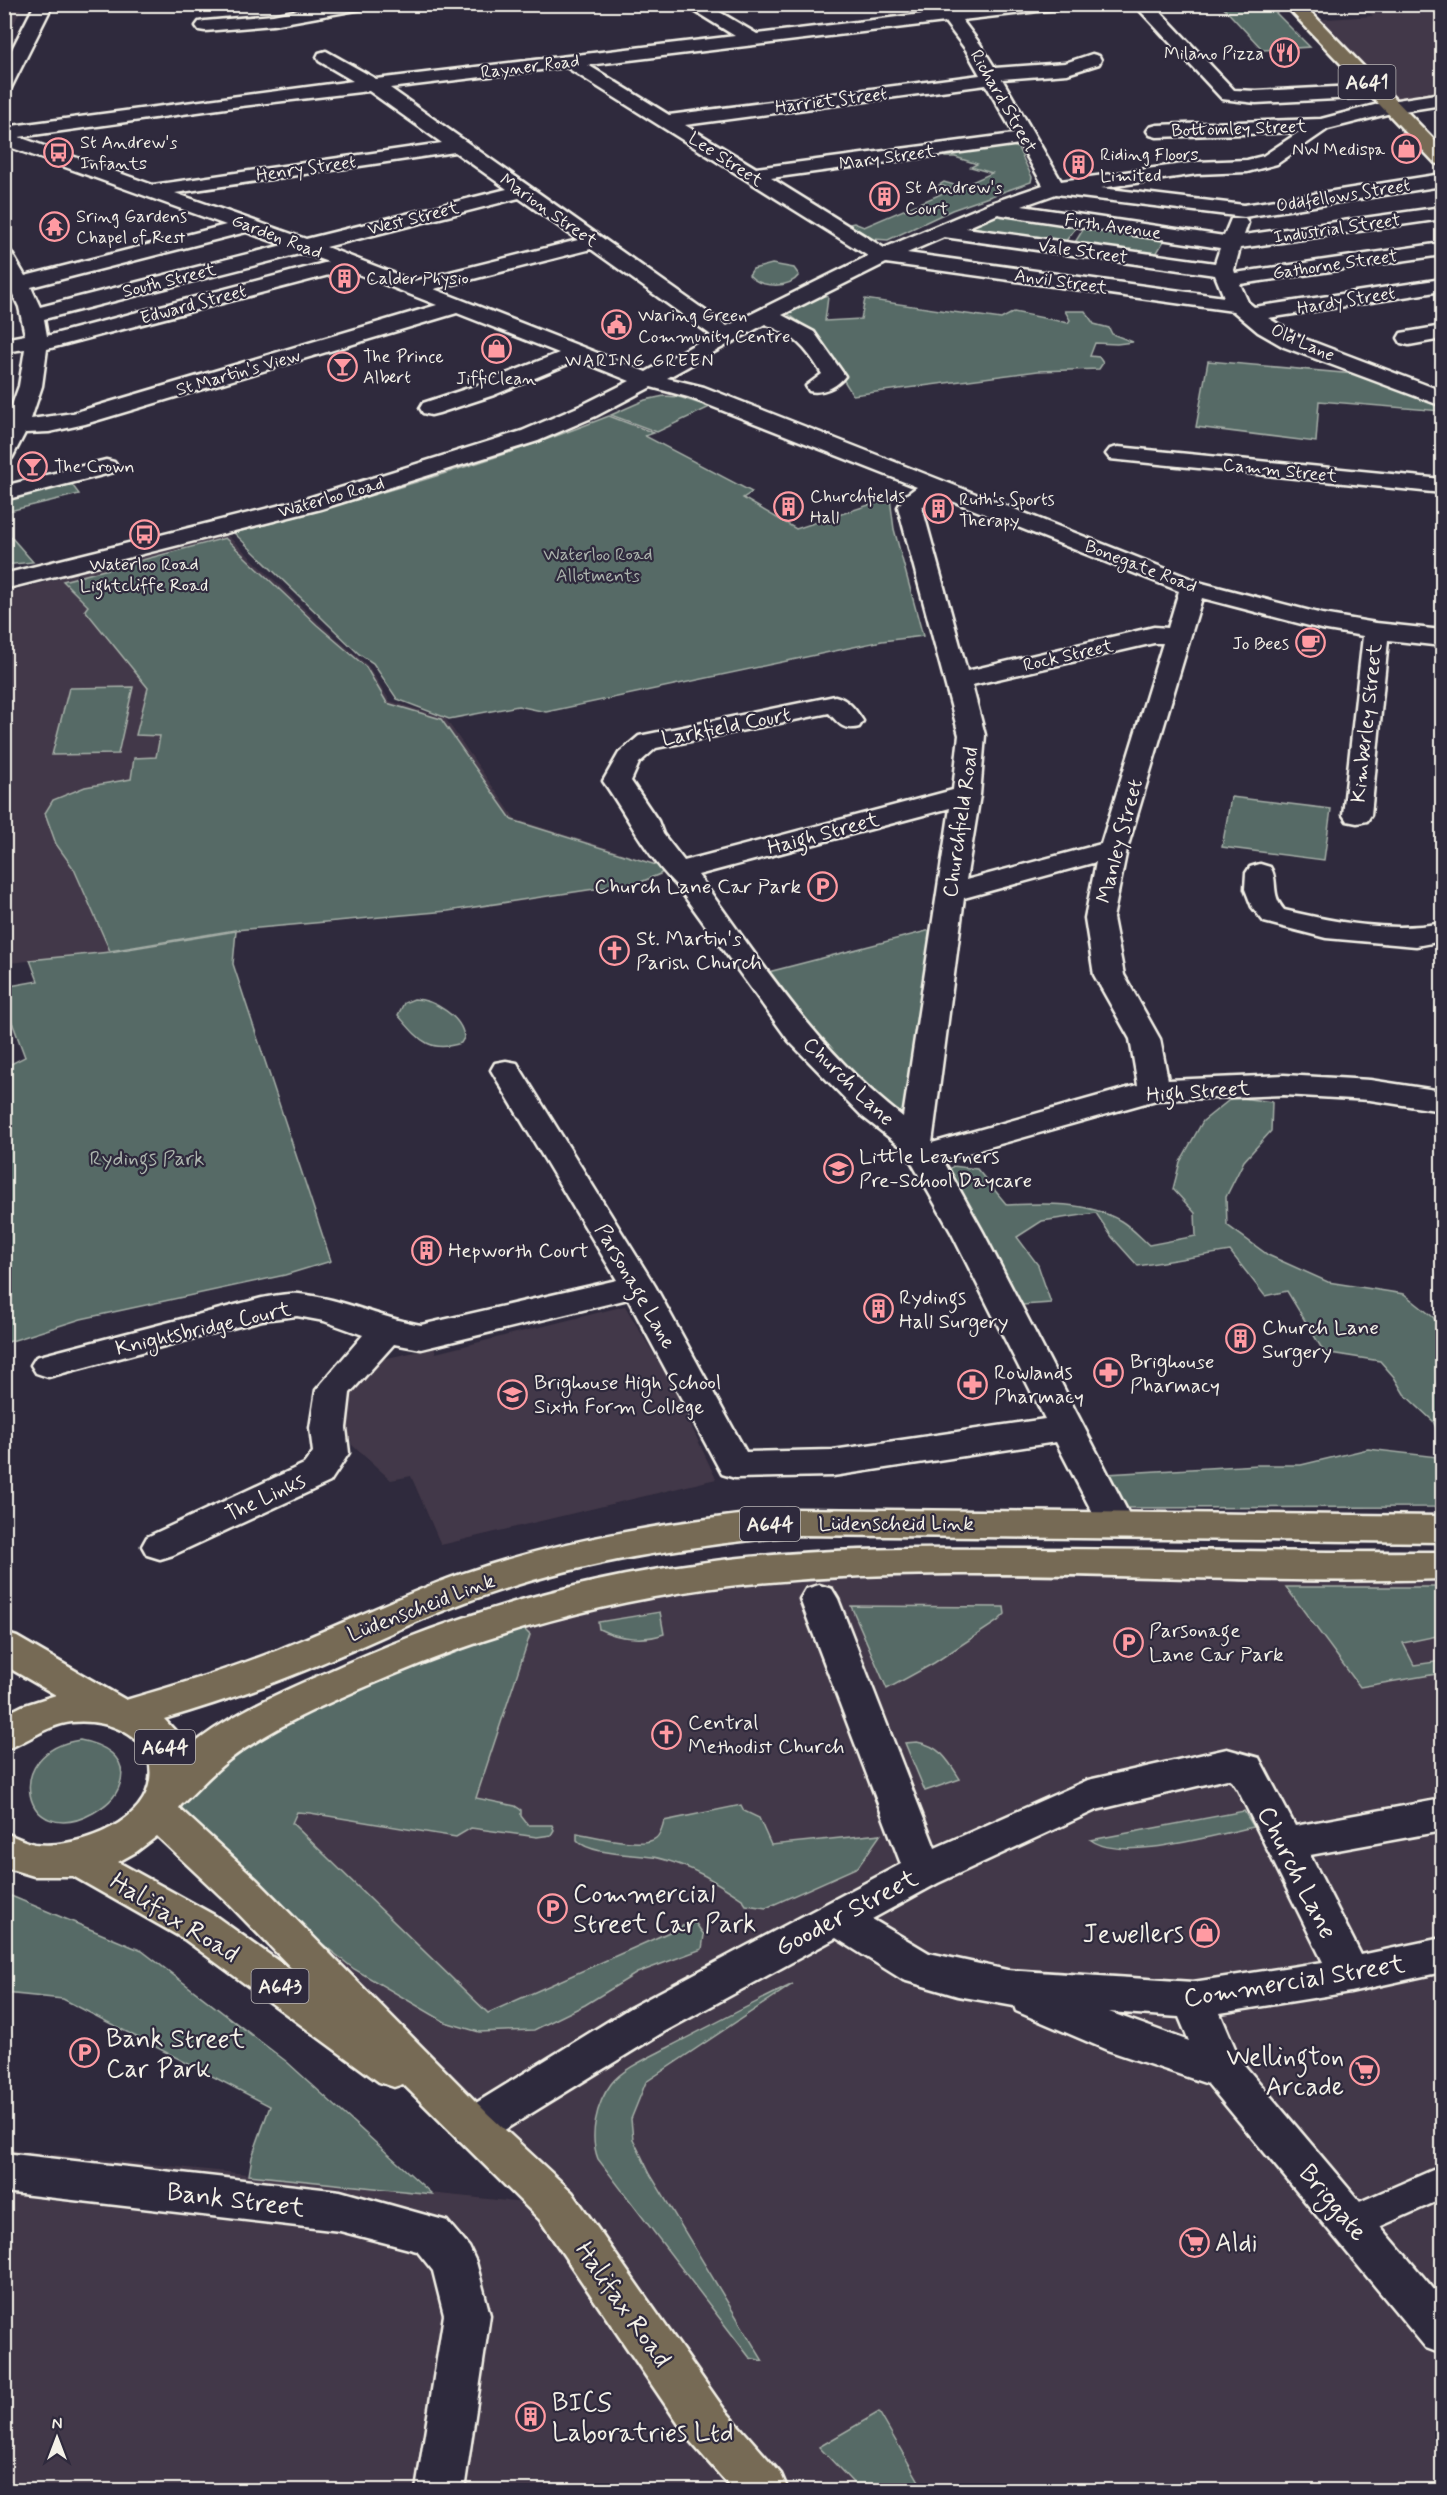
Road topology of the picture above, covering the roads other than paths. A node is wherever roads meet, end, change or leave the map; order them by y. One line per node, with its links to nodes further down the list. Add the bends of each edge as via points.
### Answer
1 (44, 4): 15 (street)
2 (362, 4): 9 (street, via 273,20 240,18)
3 (692, 4): 10 (street)
4 (928, 4): 8 (street)
5 (1056, 4): 8 (street, Rayner Road)
6 (1143, 4): 17 (street, via 1229,94 1256,97)
7 (1293, 4): 17 (main road, A641)
8 (949, 16): 10 (street, Rayner Road); 14 (street, Richard Street)
9 (205, 26)
10 (755, 40): 13 (street, Rayner Road)
11 (326, 57): 16 (street, Marion Street)
12 (1092, 60): 14 (street, Harriet Street, via 1068,68)
13 (569, 61): 16 (street, Rayner Road); 20 (street, Lee Street)
14 (992, 77): 20 (street, Harriet Street); 24 (street, Richard Street)
15 (4, 84)
16 (372, 85): 22 (street, Rayner Road); 25 (street, Marion Street)
17 (1376, 91): 19 (main road, A641)
18 (1443, 99): 19 (street)
19 (1390, 107): 21 (street); 26 (main road, A641)
20 (668, 121): 29 (street, Lee Street)
21 (1321, 125): 27 (street, via 1270,160); 28 (street, Bottomley Street, via 1155,125)
22 (4, 133)
23 (4, 138): 32 (street, Garden Road)
24 (1025, 138): 29 (street, Mary Street); 31 (street, Richard Street)
25 (458, 146): 32 (street, Henry Street); 33 (street, Marion Street)
26 (1443, 159)
27 (1247, 166): 28 (street); 35 (street)
28 (1171, 172): 31 (street)
29 (750, 175): 43 (street, Lee Street)
30 (1443, 180): 35 (street, Oddfellows Street)
31 (1055, 188): 34 (street, Waterloo Road); 35 (street, Oddfellows Street)
32 (154, 190): 37 (street, Garden Road)
33 (522, 191): 39 (street, Marion Street); 41 (street, West Street)
34 (996, 208): 38 (street, Waterloo Road); 40 (street, Firth Avenue)
35 (1244, 211): 40 (street)
36 (1443, 213): 40 (street, Industrial Street)
37 (249, 225): 41 (street, Garden Road); 45 (street)
38 (943, 231): 43 (street, Waterloo Road); 46 (street, Vale Street)
39 (594, 242): 48 (street); 54 (street, Marion Street)
40 (1231, 243): 46 (street)
41 (305, 246): 44 (street, Garden Road); 51 (street, South Street)
42 (1443, 249): 46 (street, Gathorne Street)
43 (883, 256): 50 (street, Anvil Street); 52 (street, Waterloo Road)
44 (350, 264): 48 (street, Garden Road); 56 (street, Edward Street)
45 (10, 270): 51 (street)
46 (1225, 275): 50 (street)
47 (1443, 285): 50 (street, Hardy Street)
48 (413, 288): 49 (street, Garden Road)
49 (456, 306): 58 (street, Garden Road); 65 (street, St Martin's View, via 77,419)
50 (1245, 310): 62 (street, Old Lane, via 1292,342)
51 (33, 315): 56 (street)
52 (764, 316): 54 (street, Waterloo Road); 60 (street, via 802,331 813,341 834,376)
53 (1443, 333): 55 (street)
54 (726, 335): 59 (street, Waterloo Road)
55 (1409, 338)
56 (37, 342): 57 (street, Edward Street); 61 (street)
57 (4, 346)
58 (575, 354): 59 (street, Garden Road); 64 (street)
59 (648, 380): 69 (street, Bonegate Road, via 696,392); 72 (street, Waterloo Road, via 530,435 367,487)
60 (817, 386)
61 (27, 396): 63 (street); 65 (street)
62 (1443, 399)
63 (4, 401)
64 (431, 408)
65 (17, 427): 66 (street)
66 (4, 453)
67 (1118, 454): 70 (street, Camm Street)
68 (106, 467): 71 (street)
69 (936, 485): 73 (street, Bonegate Road); 77 (street, Churchfield Road, via 910,507)
70 (1443, 486)
71 (4, 493)
72 (4, 582)
73 (1193, 588): 74 (street, Bonegate Road); 75 (street, Manley Street)
74 (1376, 631): 76 (street, Bonegate Road); 80 (street, Kimberley Street)
75 (1179, 637): 77 (street, Rock Street, via 1154,636); 81 (street, Manley Street)
76 (1443, 638)
77 (957, 681): 79 (street, Churchfield Road, via 972,735)
78 (837, 706): 82 (street, Larkfield Court, via 638,747 617,781 649,835)
79 (966, 795): 82 (street, Haigh Street); 84 (street, Churchfield Road)
80 (1357, 814)
81 (1113, 849): 84 (street); 87 (street, Manley Street, via 1099,918 1108,975 1145,1039)
82 (680, 872): 89 (street, Church Lane, via 800,1035 874,1110)
83 (1260, 873): 85 (street, via 1259,889 1274,916 1326,930 1416,937)
84 (950, 893): 89 (street, Churchfield Road)
85 (1443, 932)
86 (506, 1070): 90 (street, Parsonage Lane)
87 (1155, 1090): 88 (street, High Street, via 1284,1085 1370,1090); 89 (street, High Street)
88 (1443, 1101)
89 (920, 1148): 93 (street, Church Lane)
90 (638, 1286): 91 (street, Knightsbridge Court, via 421,1337); 93 (street, Parsonage Lane, via 735,1465 833,1463)
91 (386, 1331): 92 (street, Knightsbridge Court, via 329,1311 297,1305 262,1309); 96 (street, The Links, via 333,1390 328,1428 331,1453 317,1473)
92 (48, 1365)
93 (1068, 1428): 94 (street, Church Lane)
94 (1116, 1524): 95 (main road, Lüdenscheid Link / A644); 100 (main road, Lüdenscheid Link / A644, via 797,1522 713,1529 638,1543 556,1559 472,1585 218,1689)
95 (1443, 1528)
96 (160, 1546)
97 (1443, 1566): 103 (main road, Lüdenscheid Link / A644, via 953,1562 794,1566 698,1576 594,1596 401,1655 297,1703 224,1743)
98 (819, 1599): 108 (street)
99 (4, 1647): 100 (main road, A644)
100 (120, 1712): 101 (main road, A644, via 82,1706 50,1711 20,1723); 103 (main road, A644, via 150,1728 165,1748 170,1771)
101 (4, 1735)
102 (1245, 1769): 105 (street, Church Lane); 108 (street, Gooder Street, via 1227,1764 1088,1796)
103 (161, 1803): 107 (main road, Halifax Road / A644, via 136,1833 109,1849); 115 (main road, Halifax Road / A643, via 242,1892)
104 (1443, 1815): 105 (street)
105 (1284, 1845): 111 (street, Church Lane)
106 (6, 1851): 107 (main road, Halifax Road / A644, via 31,1859)
107 (78, 1859): 115 (main road, Halifax Road / A643, via 199,1927)
108 (924, 1870): 109 (street, Gooder Street)
109 (837, 1918): 112 (street, Commercial Street, via 918,1968); 115 (street, Gooder Street, via 645,2021)
110 (1443, 1955): 111 (street, Commercial Street)
111 (1350, 1975): 113 (street, Commercial Street)
112 (1007, 1988): 113 (street, Commercial Street); 114 (street, via 1122,2037)
113 (1193, 2000): 114 (street, Briggate)
114 (1223, 2071): 118 (street, Briggate)
115 (473, 2127): 121 (main road, Halifax Road / A643, via 556,2206 707,2424)
116 (4, 2172): 120 (street, Bank Street, via 340,2211 431,2235 453,2262 467,2314)
117 (1443, 2182): 118 (street)
118 (1352, 2223): 119 (street, Briggate)
119 (1443, 2333)
120 (440, 2490)
121 (764, 2490)

